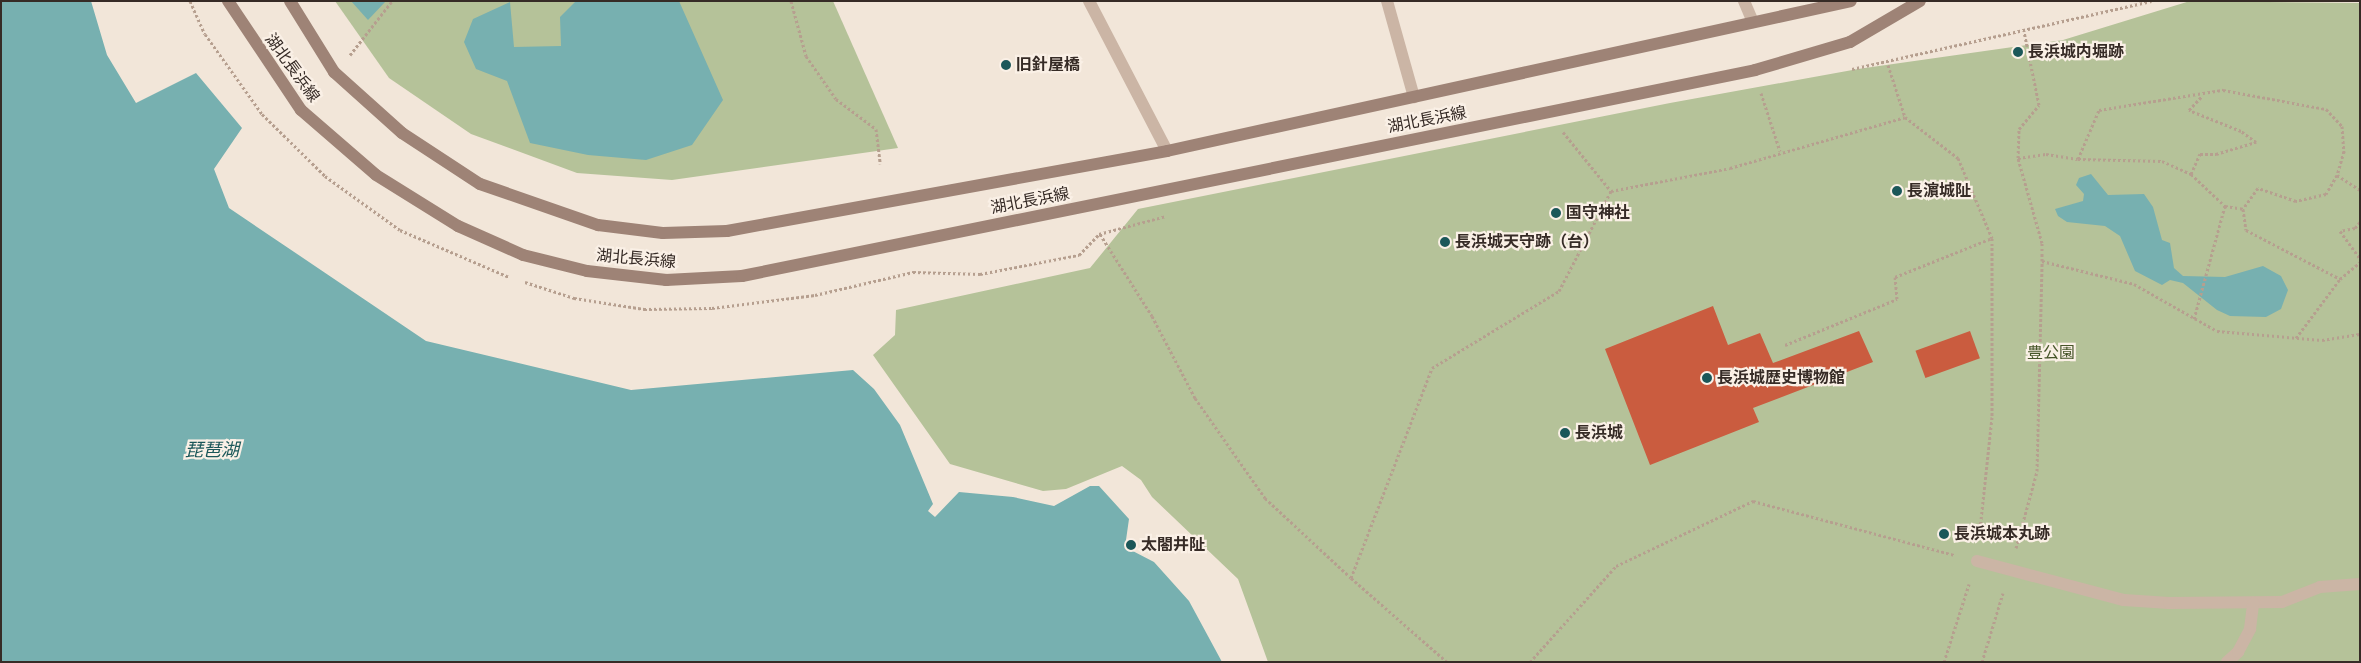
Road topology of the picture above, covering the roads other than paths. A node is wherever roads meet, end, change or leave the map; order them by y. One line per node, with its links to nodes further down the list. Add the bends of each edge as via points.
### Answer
1 (228, 1): 6 (main road, 湖北長浜線, via 301,110 376,175 458,226 523,255 587,271 666,280 742,276 1755,70 1850,42)
2 (290, 1): 10 (main road, 湖北長浜線, via 334,72 402,133 480,184 598,225 663,233 727,232)
3 (1089, 1): 10 (street)
4 (1387, 1): 9 (street)
5 (1744, 1): 8 (street)
6 (1920, 1)
7 (1845, 2): 8 (main road, 湖北長浜線)
8 (1753, 22): 9 (main road, 湖北長浜線)
9 (1414, 97): 10 (main road, 湖北長浜線)
10 (1167, 151)
11 (1977, 561): 13 (street, via 2124,600)
12 (2360, 584): 13 (street, via 2338,584 2282,602)
13 (2253, 604): 14 (street, via 2250,629 2238,652)
14 (2227, 662)

